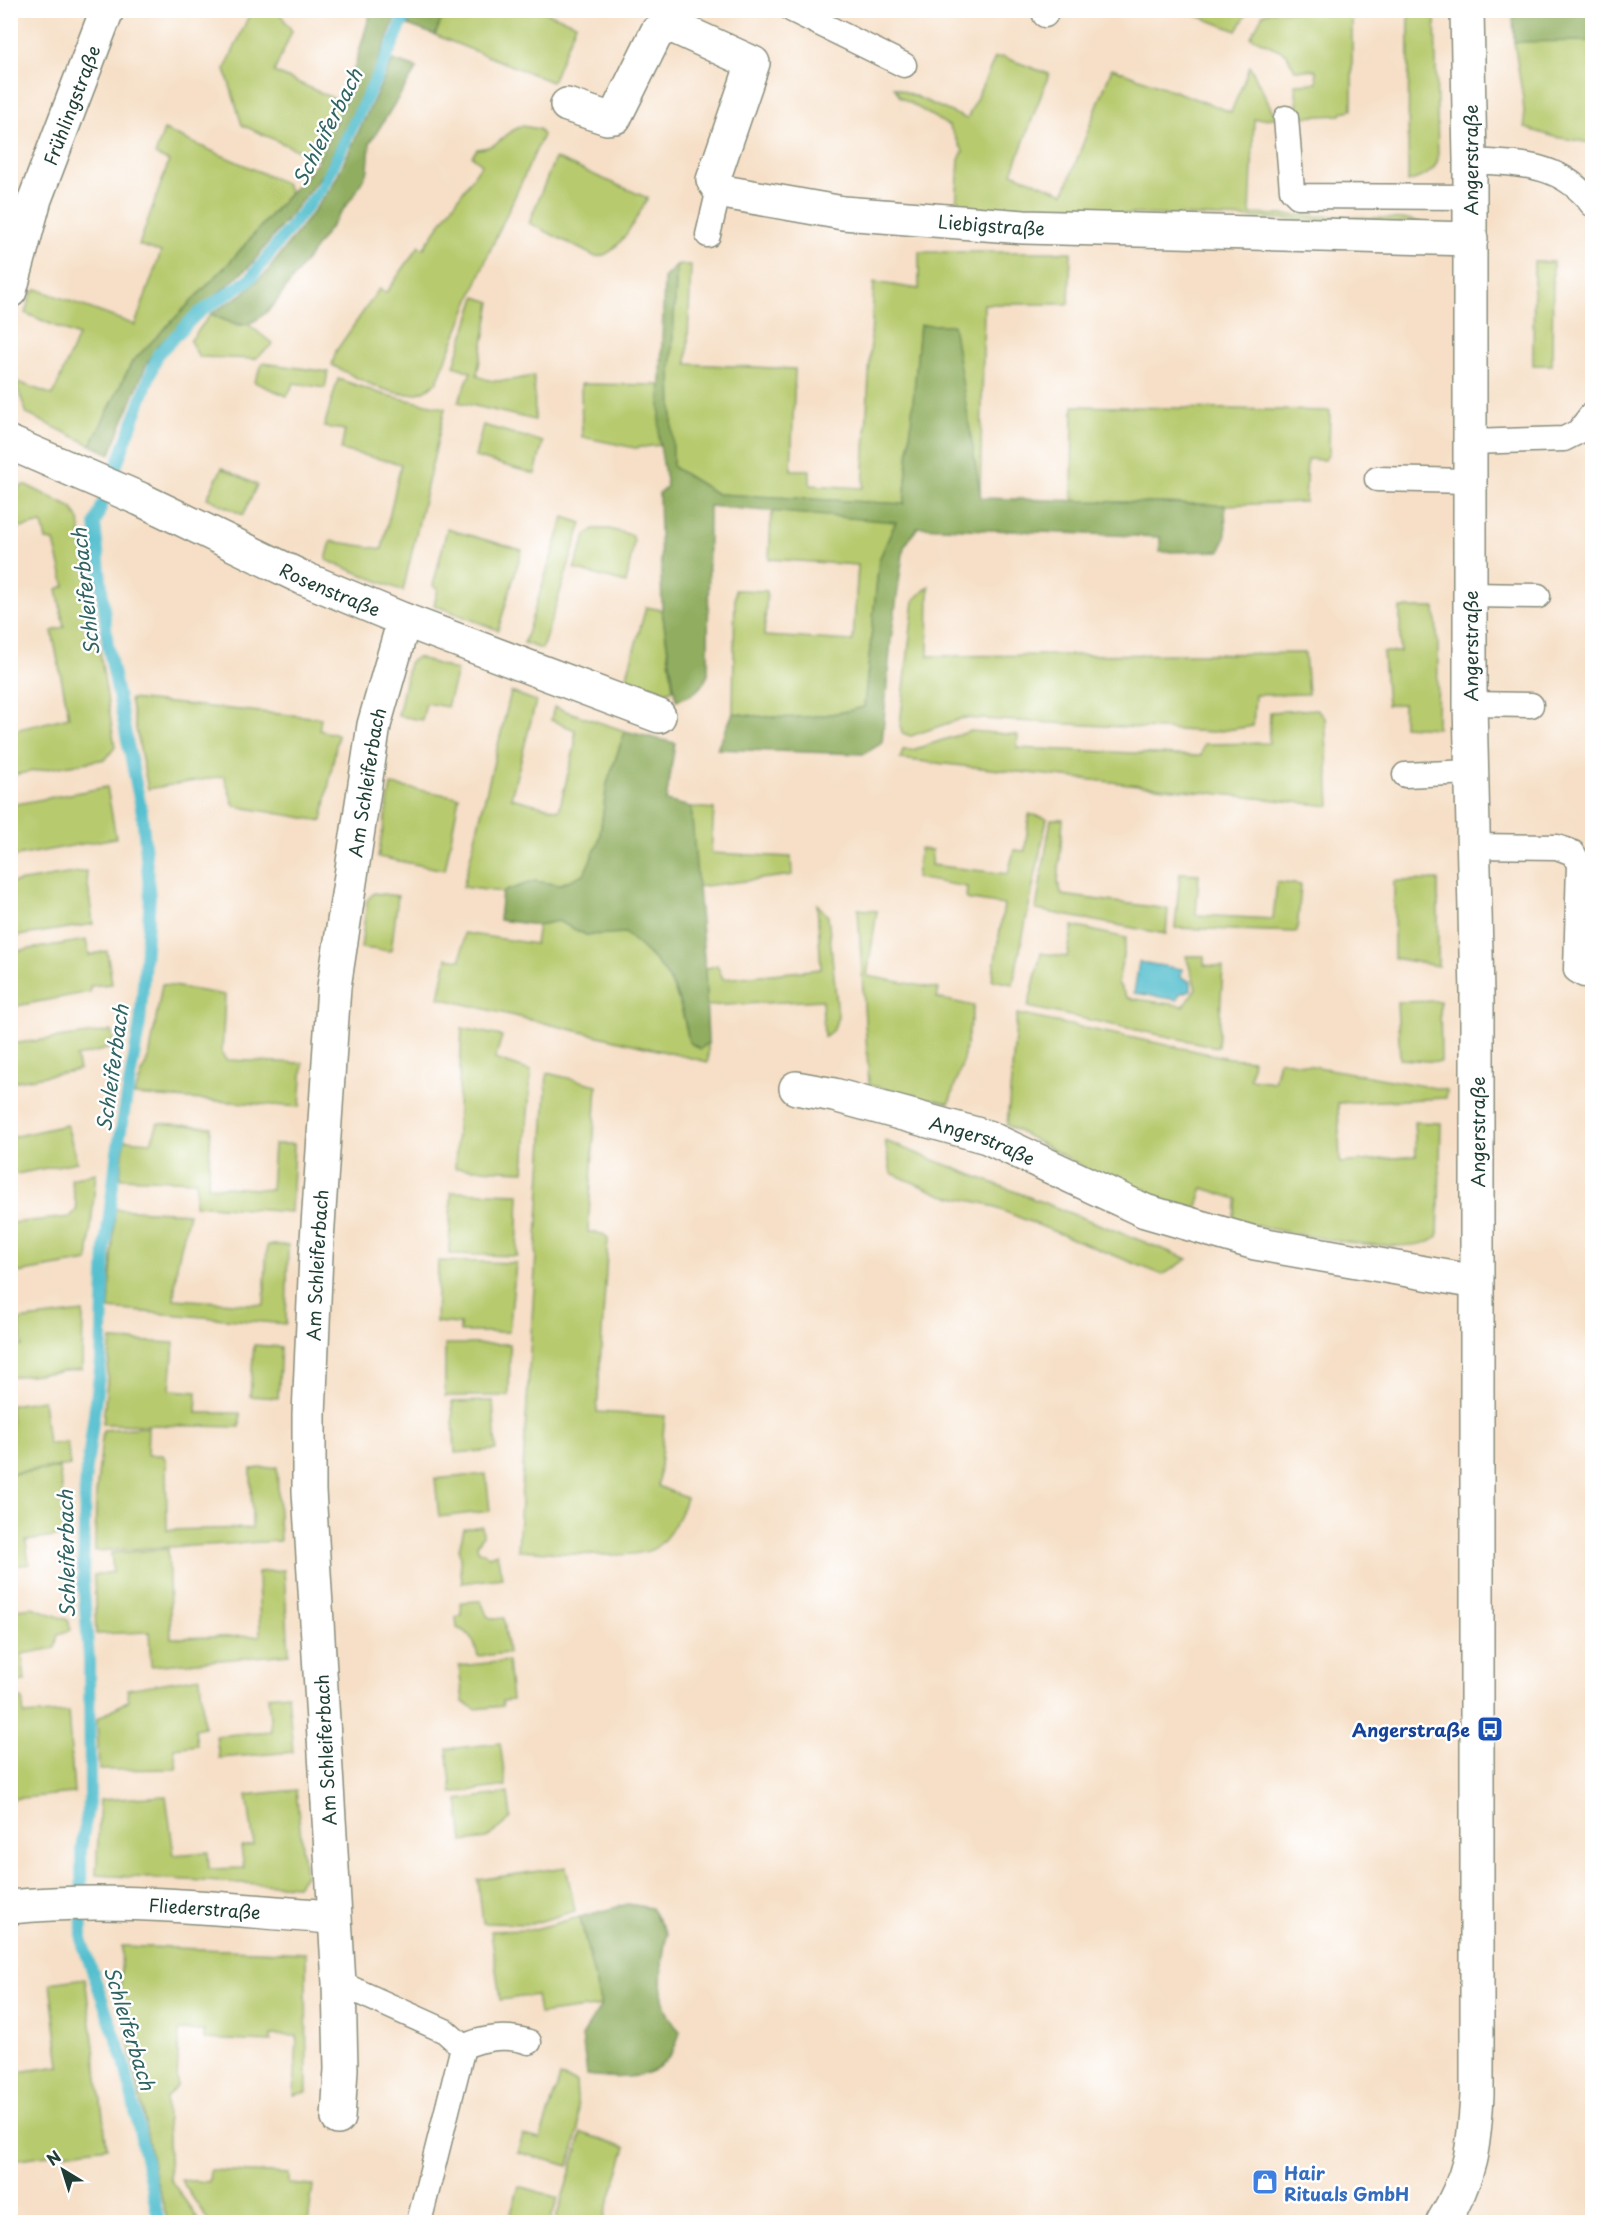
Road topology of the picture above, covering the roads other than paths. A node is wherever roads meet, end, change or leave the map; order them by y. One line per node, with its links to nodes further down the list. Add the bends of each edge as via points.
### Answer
1 (107, 10): 10 (street, Frühlingstraße)
2 (792, 10): 5 (lane)
3 (1467, 10): 8 (street, Angerstraße)
4 (695, 22): 6 (street, via 657,32 615,117); 9 (street, via 753,63 713,180)
5 (904, 65)
6 (567, 105)
7 (1286, 118): 11 (lane, via 1292,190 1298,196)
8 (1470, 161): 11 (street, Angerstraße); 12 (lane, via 1534,166 1562,175)
9 (719, 189): 13 (lane); 14 (street, Liebigstraße, via 843,213 1024,227)
10 (23, 193): 15 (street, Frühlingstraße)
11 (1470, 197): 14 (street, Angerstraße)
12 (1593, 204)
13 (708, 235)
14 (1471, 238): 17 (street, Angerstraße)
15 (10, 291)
16 (1593, 414): 17 (lane, via 1578,432 1564,439)
17 (1470, 442): 20 (street, Angerstraße)
18 (10, 443): 23 (street, Rosenstraße, via 140,499 267,563)
19 (1377, 479): 20 (lane)
20 (1470, 481): 21 (street, Angerstraße)
21 (1469, 595): 22 (lane); 24 (street, Angerstraße)
22 (1538, 596)
23 (404, 620): 26 (street, Rosenstraße); 34 (street, Am Schleiferbach, via 374,725 334,987 316,1255 309,1491)
24 (1470, 704): 25 (lane); 27 (street, Angerstraße)
25 (1532, 705)
26 (659, 716)
27 (1471, 772): 28 (lane); 29 (street, Angerstraße)
28 (1405, 775)
29 (1473, 846): 30 (lane, via 1557,847 1573,853 1579,864 1576,970); 32 (street, Angerstraße)
30 (1593, 975)
31 (796, 1088): 32 (street, Angerstraße, via 987,1137 1145,1211 1233,1237)
32 (1476, 1282): 40 (street, Angerstraße, via 1477,2095 1470,2166)
33 (10, 1907): 34 (street, Fliederstraße, via 122,1901)
34 (333, 1917): 35 (street)
35 (339, 1983): 37 (lane, via 445,2031); 38 (street)
36 (530, 2043): 37 (lane, via 493,2038)
37 (463, 2047): 39 (lane)
38 (338, 2118)
39 (419, 2223)
40 (1443, 2223)

